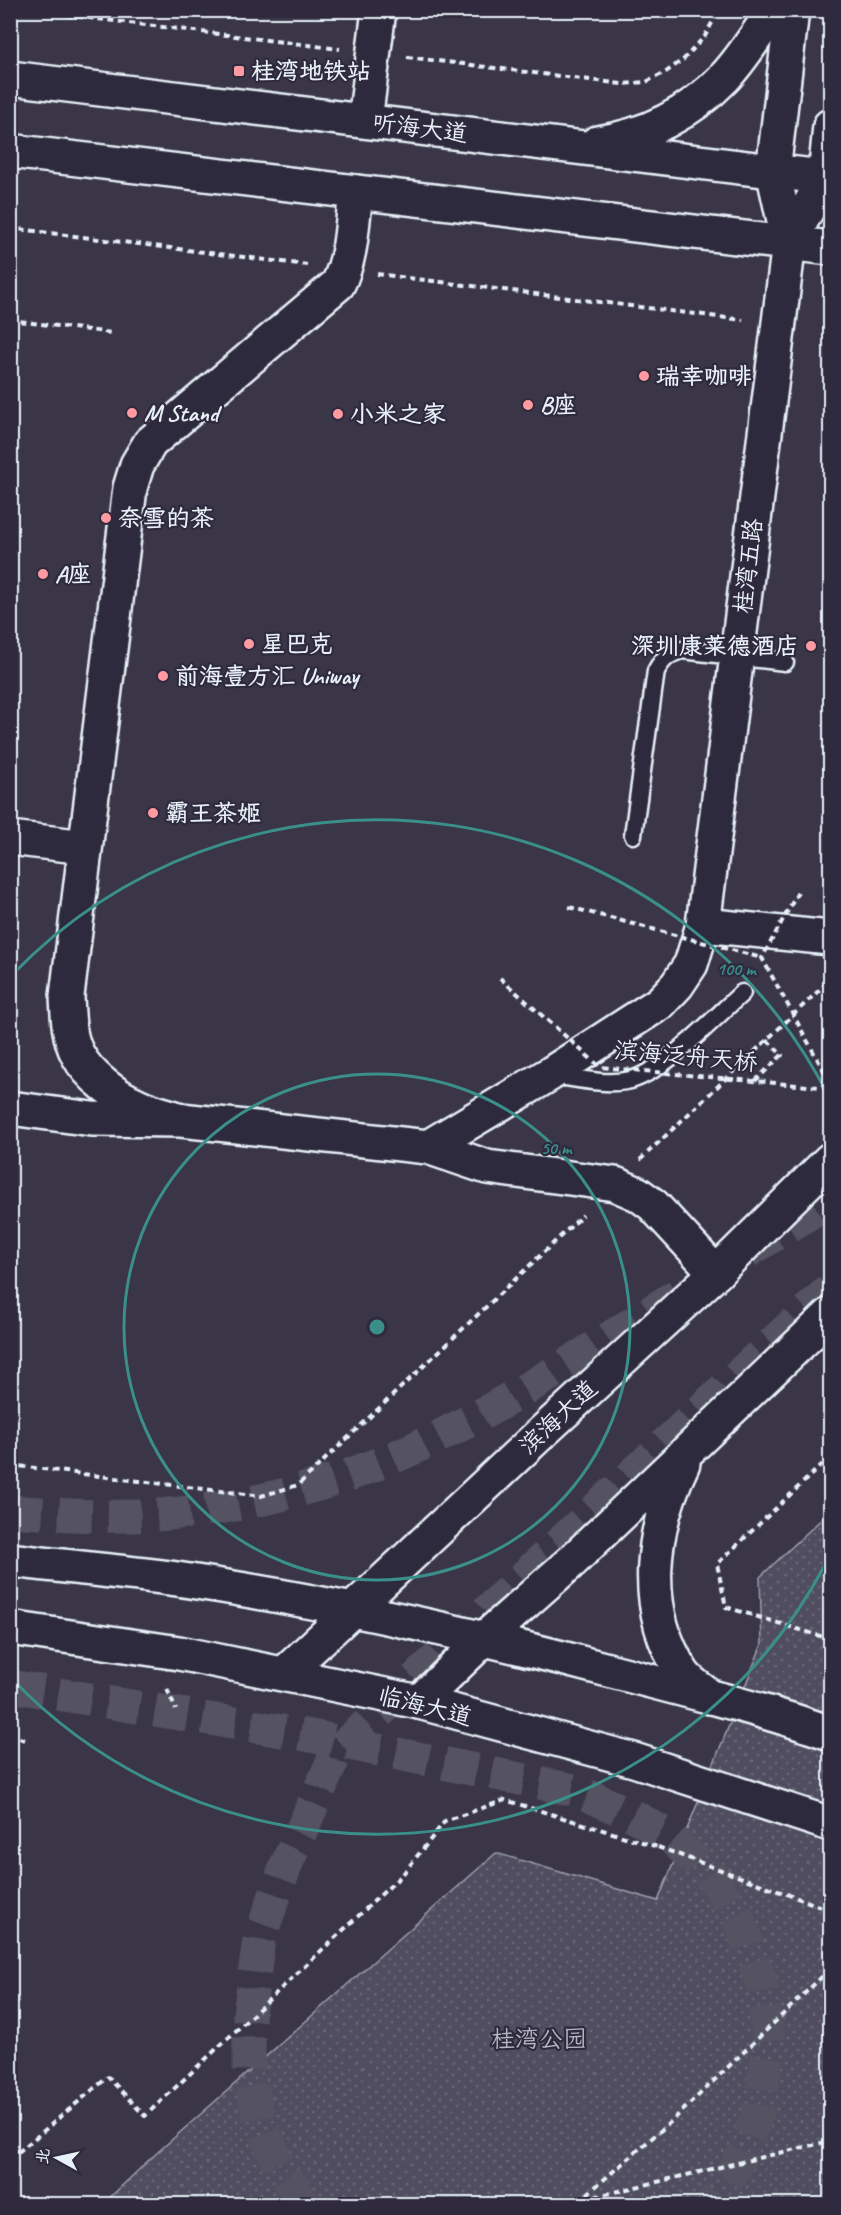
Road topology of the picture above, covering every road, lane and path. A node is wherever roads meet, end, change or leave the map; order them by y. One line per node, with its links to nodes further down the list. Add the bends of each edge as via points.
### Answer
1 (379, 10): 5 (main road)
2 (774, 10): 7 (main road, via 725,76 680,114 637,133)
3 (792, 10): 9 (main road, 桂湾五路)
4 (10, 78): 5 (main road, 听海大道)
5 (365, 121): 7 (main road, 听海大道)
6 (831, 126): 10 (main road, 桂湾五路)
7 (569, 147): 9 (main road, 听海大道)
8 (10, 151): 11 (main road)
9 (773, 171): 10 (main road, 听海大道); 12 (main road, 桂湾五路)
10 (828, 178): 12 (main road, 桂湾五路)
11 (356, 192): 12 (main road); 20 (main road, via 345,270 338,284 150,443 137,465 130,488)
12 (789, 243): 13 (main road); 16 (main road, 桂湾五路)
13 (831, 248)
14 (10, 320): 15 (path)
15 (111, 333)
16 (737, 656): 17 (lane); 18 (lane, via 682,650 661,661 656,671); 23 (main road, 桂湾五路)
17 (785, 662)
18 (633, 836)
19 (10, 838): 20 (main road)
20 (85, 847): 35 (main road, via 67,996 68,1024 78,1054 112,1090 137,1106)
21 (798, 892): 25 (path, bridge)
22 (569, 906): 25 (path, bridge)
23 (703, 925): 24 (main road); 30 (main road, 桂湾五路, via 691,964 666,997)
24 (831, 938)
25 (762, 958): 32 (path, bridge)
26 (500, 978): 31 (path, 滨海泛舟天桥, bridge, via 600,1067)
27 (831, 980): 29 (path)
28 (742, 993): 30 (lane, via 647,1074 607,1082)
29 (767, 1040): 31 (path, via 782,1055); 38 (path)
30 (550, 1074): 36 (main road, 桂湾五路)
31 (755, 1081): 33 (path, 滨海泛舟天桥, bridge)
32 (831, 1082)
33 (831, 1088)
34 (10, 1108): 35 (main road, via 92,1119)
35 (181, 1120): 36 (main road)
36 (428, 1147): 38 (main road, via 487,1167)
37 (831, 1161): 39 (main road, 滨海大道)
38 (615, 1184): 39 (main road, via 653,1205); 43 (path, via 298,1485 261,1496)
39 (716, 1273): 45 (main road, 滨海大道)
40 (831, 1315): 41 (main road)
41 (689, 1451): 47 (main road); 51 (main road, via 672,1486 658,1530 653,1579 659,1616 683,1674)
42 (831, 1457): 48 (path, via 717,1564 726,1607)
43 (10, 1465)
44 (10, 1560): 45 (main road, via 174,1579)
45 (351, 1610): 47 (main road); 49 (main road, 滨海大道)
46 (10, 1628): 49 (main road, 临海大道, via 151,1648)
47 (485, 1638): 51 (main road); 52 (main road)
48 (831, 1640)
49 (285, 1673): 52 (main road, 临海大道)
50 (167, 1689): 53 (path)
51 (710, 1697): 54 (main road)
52 (419, 1702): 57 (main road, 临海大道, via 683,1775)
53 (176, 1710)
54 (831, 1733)
55 (10, 1734): 56 (path)
56 (26, 1741)
57 (831, 1824)
58 (831, 1910): 61 (path, bridge, via 658,1847 505,1800 445,1821 403,1874 145,2116 108,2077)
59 (831, 1969): 63 (path, via 674,2119)
60 (831, 2141): 63 (path)
61 (10, 2159)
62 (831, 2197): 65 (path)
63 (579, 2201): 64 (path)
64 (564, 2205)
65 (823, 2205)

